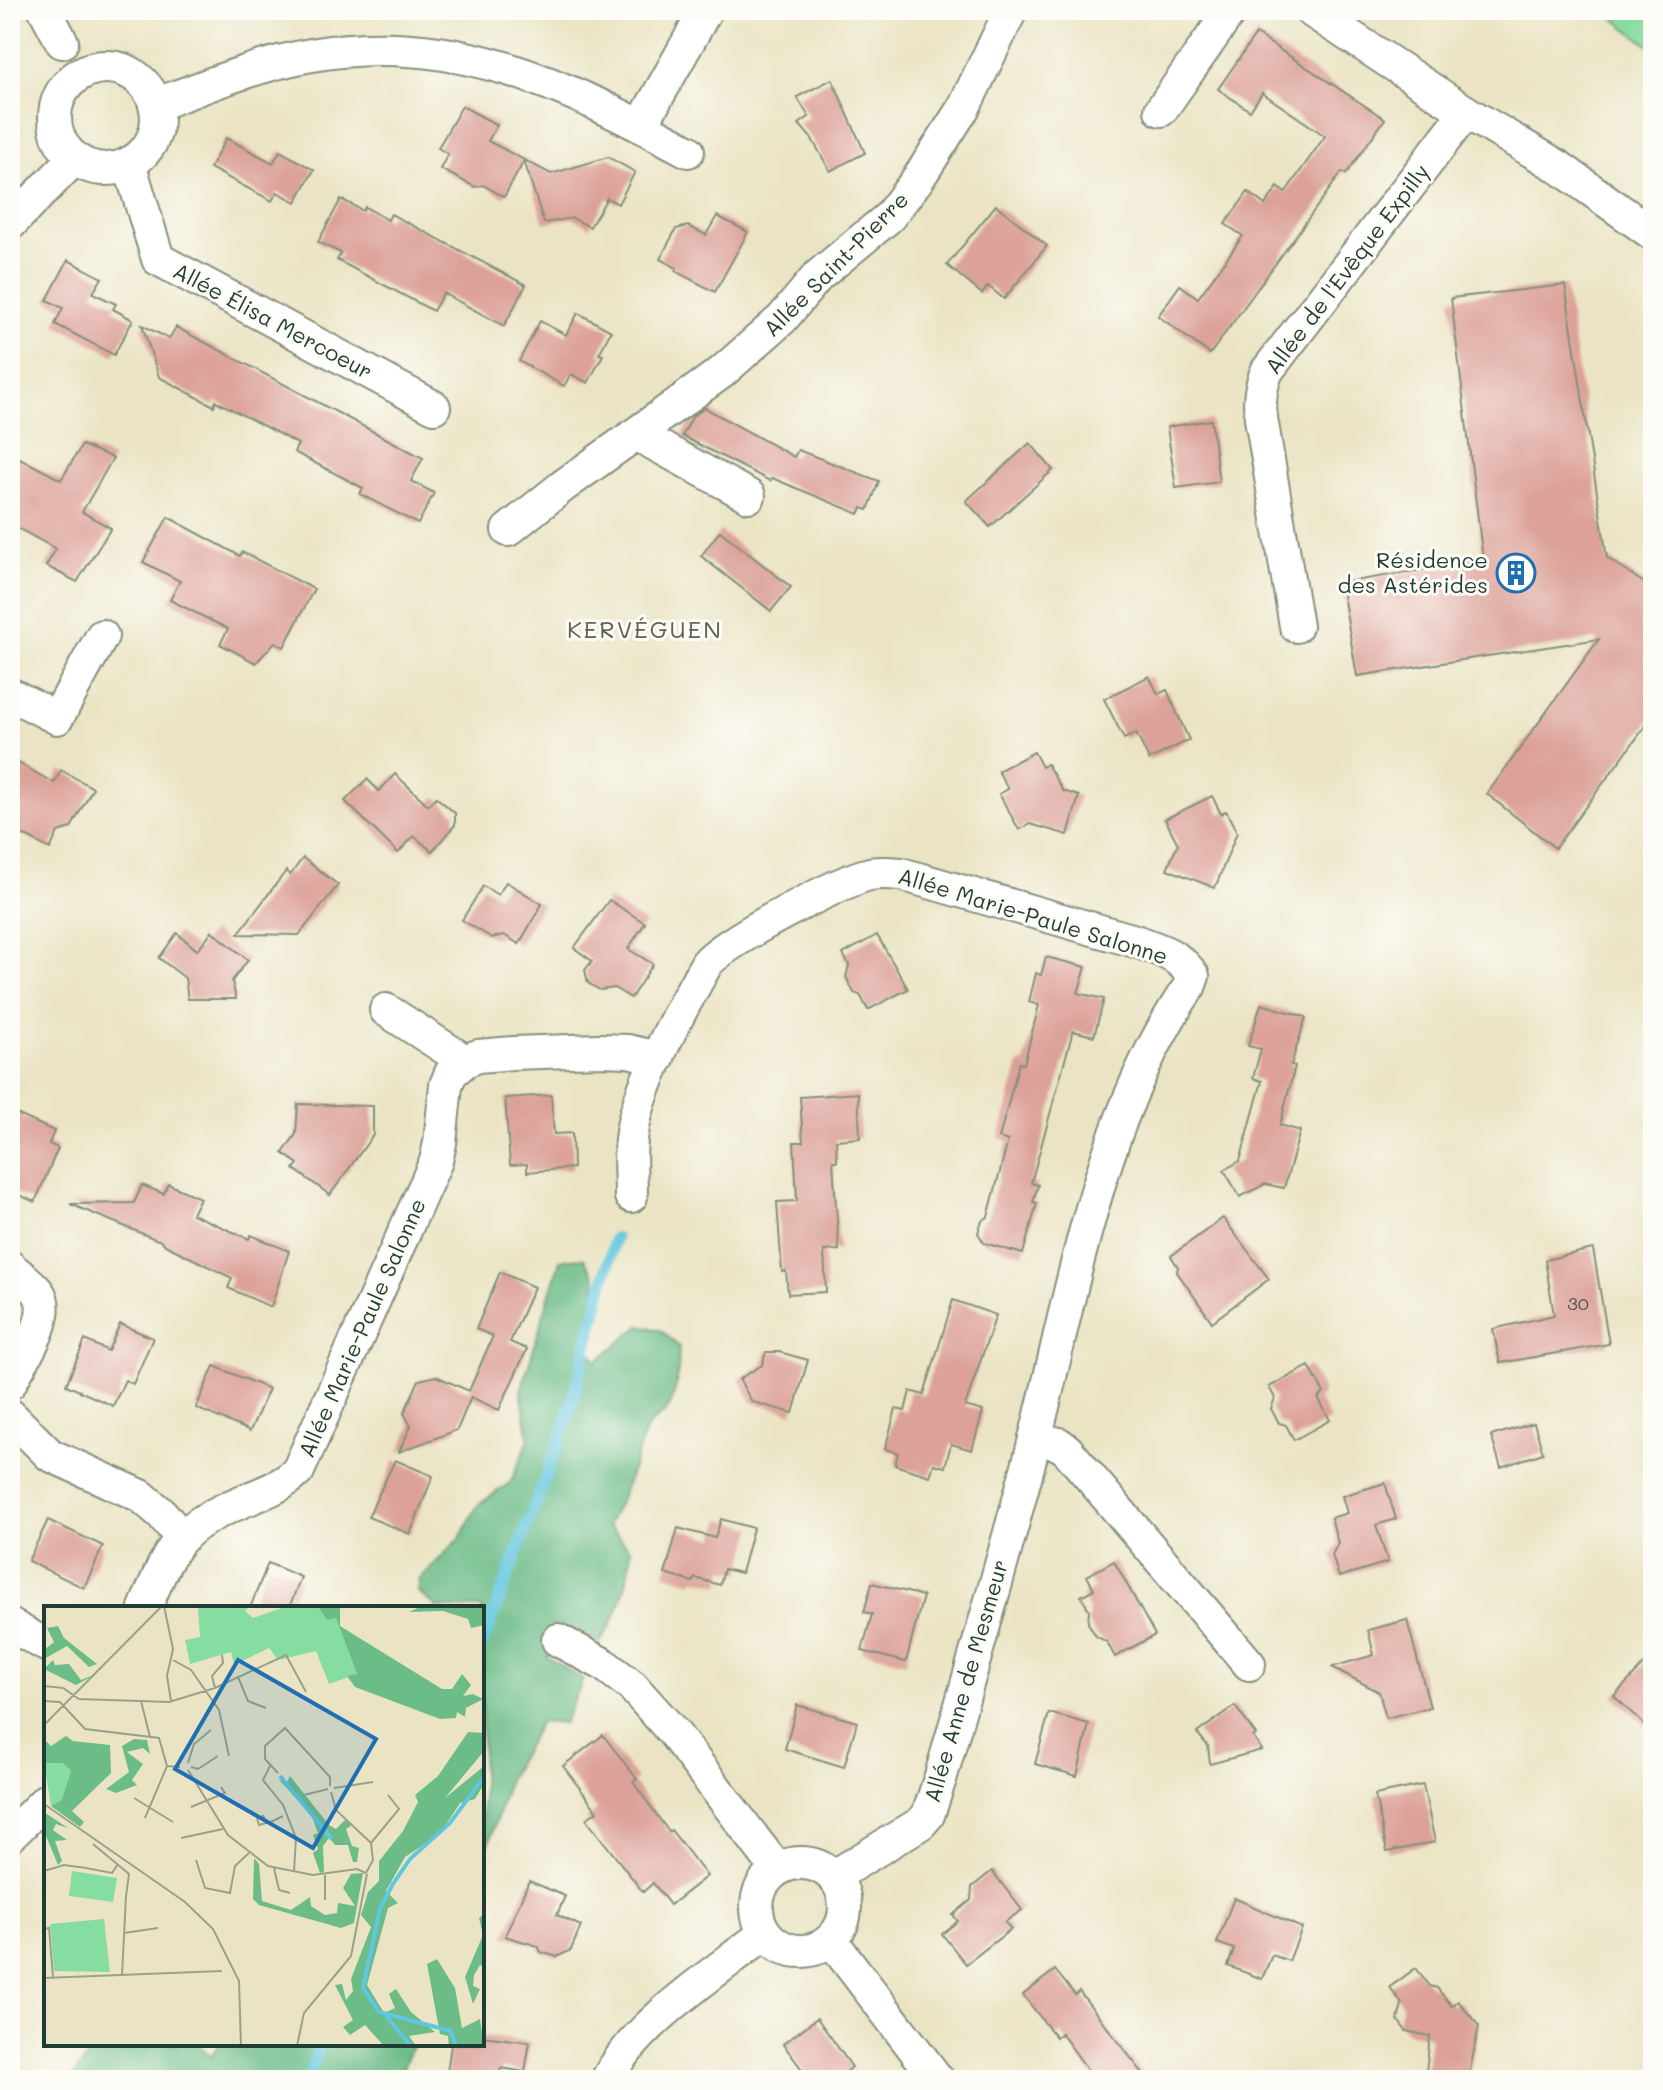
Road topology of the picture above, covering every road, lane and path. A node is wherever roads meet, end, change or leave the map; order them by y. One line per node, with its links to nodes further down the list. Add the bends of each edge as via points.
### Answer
1 (45, 10): 6 (street)
2 (706, 10): 10 (street)
3 (1011, 10): 17 (street, Allée Saint-Pierre, via 964,107 889,217 818,276 752,348)
4 (1231, 10): 8 (street)
5 (1310, 10): 9 (street)
6 (62, 42)
7 (155, 105): 10 (street, via 308,55 417,50 521,72); 12 (street, via 137,77 123,70 107,67 79,75 65,87 54,116 56,131); 13 (street, via 149,144)
8 (1161, 110)
9 (1466, 112): 15 (street, via 1559,167); 20 (street, Allée de l'Evêque Expilly, via 1262,382 1261,418)
10 (641, 126): 11 (street)
11 (688, 151)
12 (75, 158): 13 (street, via 100,169); 14 (street)
13 (129, 163): 16 (street, Allée Élisa Mercoeur, via 158,259)
14 (10, 224)
15 (1653, 234)
16 (434, 407)
17 (636, 434): 18 (street); 19 (street, Allée Saint-Pierre)
18 (749, 496)
19 (508, 530)
20 (1296, 626)
21 (102, 636): 22 (street, via 57,718)
22 (10, 694)
23 (1193, 976): 25 (street, Allée Marie-Paule Salonne, via 1180,960 1135,941 901,874 872,873 713,956); 31 (street, Allée Anne de Mesmeur, via 1152,1049 1117,1133)
24 (386, 1010): 26 (street)
25 (658, 1058): 26 (street, via 599,1050 513,1053); 27 (street, Allée Marie-Paule Salonne, via 631,1140)
26 (465, 1061): 32 (street, Allée Marie-Paule Salonne, via 446,1085 436,1161 298,1471)
27 (631, 1196)
28 (10, 1267): 29 (street, via 39,1293 44,1307)
29 (10, 1383)
30 (10, 1415): 32 (street, via 50,1455 141,1496)
31 (1035, 1438): 37 (street, via 1067,1450); 41 (street, Allée Anne de Mesmeur, via 928,1815)
32 (180, 1536): 33 (street, Allée Marie-Paule Salonne)
33 (146, 1606)
34 (10, 1625): 36 (street)
35 (558, 1640): 40 (street, via 632,1686)
36 (44, 1644)
37 (1249, 1664)
38 (44, 1802): 39 (street)
39 (10, 1836)
40 (777, 1869): 41 (street, via 811,1864); 42 (street, via 758,1899 758,1920)
41 (833, 1877): 43 (street, via 841,1888 845,1916)
42 (765, 1933): 43 (street, via 795,1951); 44 (street, via 646,2030)
43 (831, 1940): 45 (street)
44 (607, 2080)
45 (938, 2080)

